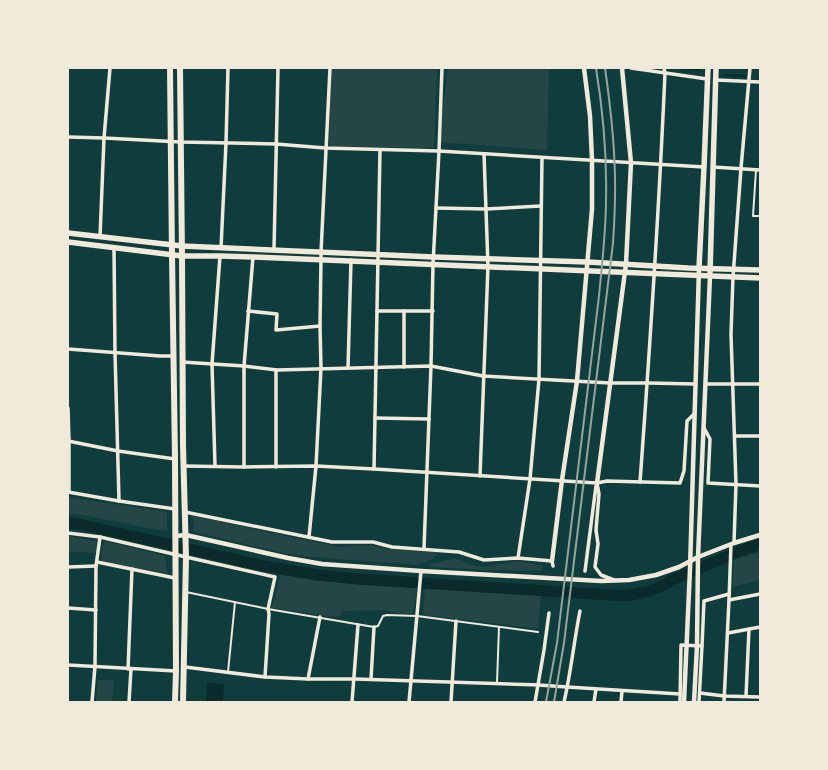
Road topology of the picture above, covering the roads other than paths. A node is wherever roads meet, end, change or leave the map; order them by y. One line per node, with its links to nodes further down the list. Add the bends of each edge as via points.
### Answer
1 (110, 68): 20 (street)
2 (170, 68): 21 (highway)
3 (180, 68): 22 (highway)
4 (228, 68): 23 (street)
5 (278, 68): 24 (street)
6 (330, 68): 25 (street)
7 (442, 68): 27 (street)
8 (584, 68): 30 (street)
9 (622, 68): 31 (street)
10 (631, 68): 14 (street)
11 (708, 68): 15 (main road)
12 (716, 68): 16 (main road)
13 (750, 68): 17 (street)
14 (665, 71): 15 (street); 32 (street)
15 (707, 79): 33 (main road)
16 (716, 80): 17 (street); 34 (main road)
17 (748, 82): 18 (street); 35 (street)
18 (760, 82)
19 (68, 137): 20 (street)
20 (104, 138): 21 (street); 42 (street)
21 (171, 142): 22 (street); 44 (highway)
22 (181, 142): 23 (street); 45 (highway)
23 (226, 143): 24 (street); 47 (street)
24 (276, 144): 25 (street); 48 (street)
25 (325, 148): 26 (street); 49 (street)
26 (380, 150): 27 (street); 50 (street)
27 (439, 151): 28 (street); 38 (street)
28 (484, 154): 29 (street); 39 (street)
29 (542, 158): 30 (street); 37 (street)
30 (592, 160): 31 (street); 61 (street)
31 (630, 163): 32 (street); 63 (street)
32 (661, 164): 33 (street); 65 (street)
33 (704, 167): 67 (main road)
34 (713, 167): 35 (street); 68 (main road)
35 (741, 168): 36 (street); 69 (street)
36 (758, 170): 40 (lane, via 753,216)
37 (541, 206): 39 (street); 59 (street)
38 (436, 208): 39 (street); 55 (street)
39 (486, 209): 56 (street)
40 (760, 216)
41 (68, 234): 42 (main road)
42 (100, 237): 44 (main road)
43 (68, 242): 46 (main road)
44 (172, 245): 45 (main road); 51 (highway)
45 (182, 246): 47 (main road); 52 (highway)
46 (114, 248): 51 (main road); 84 (street)
47 (221, 248): 48 (main road)
48 (274, 249): 49 (main road)
49 (321, 252): 50 (main road); 57 (street)
50 (378, 254): 55 (main road); 60 (street)
51 (172, 255): 52 (main road); 85 (highway)
52 (182, 256): 53 (main road); 86 (highway)
53 (220, 256): 54 (main road); 87 (street)
54 (253, 257): 57 (main road); 78 (street)
55 (434, 257): 56 (main road); 62 (street)
56 (488, 258): 59 (main road); 64 (street)
57 (321, 259): 58 (main road); 82 (street)
58 (351, 260): 60 (main road); 93 (street)
59 (540, 260): 61 (main road); 66 (street)
60 (378, 262): 62 (main road); 79 (street)
61 (588, 262): 63 (main road); 70 (street)
62 (434, 264): 64 (main road); 81 (street)
63 (626, 264): 65 (main road); 72 (street)
64 (488, 266): 66 (main road); 95 (street)
65 (655, 266): 67 (main road); 73 (street)
66 (540, 268): 70 (main road); 96 (street)
67 (699, 268): 68 (main road); 74 (street)
68 (710, 269): 69 (main road); 75 (main road)
69 (734, 269): 71 (main road); 76 (street)
70 (587, 270): 72 (main road); 97 (street)
71 (760, 270)
72 (625, 272): 73 (main road); 99 (street)
73 (655, 273): 74 (main road); 98 (street)
74 (698, 276): 75 (main road); 100 (street)
75 (710, 276): 76 (main road); 101 (street)
76 (733, 277): 77 (main road); 102 (street)
77 (760, 278)
78 (248, 311): 82 (street, via 277,314 276,330); 88 (street)
79 (377, 311): 80 (street); 90 (street)
80 (404, 311): 81 (street); 91 (street)
81 (432, 311): 89 (street)
82 (320, 326): 92 (street)
83 (68, 349): 84 (street)
84 (115, 353): 85 (street); 112 (street)
85 (174, 356): 113 (highway)
86 (182, 362): 87 (street); 114 (highway)
87 (212, 364): 88 (street); 115 (street)
88 (244, 366): 94 (street); 117 (street)
89 (431, 366): 91 (street); 95 (street); 107 (street)
90 (376, 367): 91 (street); 93 (street); 106 (street)
91 (404, 367)
92 (321, 368): 93 (street); 94 (street); 116 (street)
93 (348, 368)
94 (276, 370): 118 (street)
95 (483, 376): 96 (street); 121 (street)
96 (539, 379): 97 (street); 122 (street)
97 (577, 381): 99 (street); 123 (street)
98 (648, 382): 99 (street); 100 (street); 124 (street)
99 (610, 383): 125 (street)
100 (695, 384): 105 (street)
101 (706, 384): 102 (street); 108 (street)
102 (733, 384): 103 (street); 109 (street)
103 (760, 384)
104 (68, 408): 111 (street)
105 (694, 414): 124 (street, via 687,421 684,471 680,483); 144 (street)
106 (375, 418): 107 (street); 119 (street)
107 (429, 419): 120 (street)
108 (704, 427): 126 (street, via 710,439 708,483); 142 (street)
109 (735, 436): 110 (street); 126 (street)
110 (760, 436)
111 (69, 441): 112 (street); 128 (street)
112 (118, 451): 113 (street); 129 (street)
113 (175, 459): 130 (highway)
114 (184, 466): 115 (street); 131 (highway)
115 (215, 466): 117 (street)
116 (316, 466): 118 (street); 119 (street); 136 (street)
117 (244, 467): 118 (street)
118 (276, 467)
119 (374, 469): 120 (street)
120 (427, 472): 121 (street); 139 (street)
121 (480, 476): 122 (street)
122 (530, 479): 123 (street); 143 (street)
123 (562, 480): 125 (street); 146 (street)
124 (640, 482): 125 (street)
125 (597, 483): 150 (street); 152 (street, via 598,544 595,567 601,575)
126 (736, 484): 127 (street); 138 (street)
127 (760, 486)
128 (69, 492): 129 (street)
129 (119, 501): 130 (street)
130 (175, 509): 137 (highway)
131 (185, 512): 133 (highway); 136 (street)
132 (68, 533): 135 (street)
133 (186, 535): 137 (street); 141 (highway); 149 (street, via 322,564)
134 (760, 535): 138 (street)
135 (100, 537): 140 (street); 145 (street)
136 (309, 537): 139 (street, via 332,542 373,542 392,547)
137 (175, 539): 140 (highway)
138 (732, 543): 142 (street); 154 (street)
139 (424, 548): 143 (street, via 459,552 484,560)
140 (175, 552): 141 (street); 151 (highway)
141 (186, 555): 153 (highway); 159 (street, via 275,577)
142 (698, 556): 144 (street); 209 (street)
143 (518, 558): 146 (street)
144 (690, 561): 152 (street, via 656,575); 208 (street)
145 (96, 564): 147 (street); 148 (street); 160 (street)
146 (552, 564)
147 (68, 567)
148 (132, 569): 151 (street); 177 (street)
149 (421, 571): 152 (street); 163 (street)
150 (585, 571)
151 (175, 578): 178 (highway)
152 (614, 580)
153 (185, 591): 157 (lane); 176 (highway)
154 (729, 594): 156 (street); 173 (street, via 704,601)
155 (760, 594): 156 (street)
156 (729, 600): 172 (street)
157 (235, 602): 159 (lane); 179 (lane)
158 (68, 608): 160 (street)
159 (268, 609): 164 (lane); 180 (street)
160 (96, 610): 175 (street)
161 (580, 611): 188 (street)
162 (549, 613): 187 (street)
163 (417, 616): 165 (lane); 167 (lane, via 383,616 378,626); 184 (street)
164 (320, 617): 166 (lane); 181 (street)
165 (456, 621): 168 (lane); 185 (street)
166 (358, 625): 167 (lane); 182 (street)
167 (374, 627): 183 (street)
168 (499, 627): 171 (lane); 186 (lane)
169 (760, 627): 170 (street)
170 (749, 629): 172 (street); 194 (street)
171 (538, 632)
172 (728, 633): 193 (street)
173 (702, 646): 191 (street); 192 (street, via 681,645)
174 (68, 665): 175 (street)
175 (95, 666): 177 (street); 196 (street)
176 (185, 667): 179 (street); 199 (highway)
177 (129, 669): 178 (street); 197 (street)
178 (176, 671): 198 (highway)
179 (228, 673): 180 (street)
180 (265, 677): 181 (street)
181 (308, 679): 182 (street)
182 (354, 679): 183 (street); 200 (street)
183 (371, 679): 184 (street)
184 (411, 681): 185 (street); 201 (street)
185 (452, 682): 186 (street); 202 (street)
186 (498, 683): 187 (street)
187 (539, 685): 188 (street); 203 (street)
188 (568, 687): 189 (street); 204 (street)
189 (596, 689): 190 (street); 205 (street)
190 (622, 690): 192 (street); 206 (street)
191 (700, 693): 193 (street); 210 (street)
192 (680, 694): 207 (street)
193 (724, 696): 194 (street); 211 (street)
194 (746, 696): 195 (street)
195 (760, 697)
196 (92, 702)
197 (129, 702)
198 (175, 702)
199 (184, 702)
200 (352, 702)
201 (409, 702)
202 (451, 702)
203 (535, 702)
204 (564, 702)
205 (594, 702)
206 (621, 702)
207 (680, 702)
208 (684, 702)
209 (694, 702)
210 (699, 702)
211 (724, 702)

